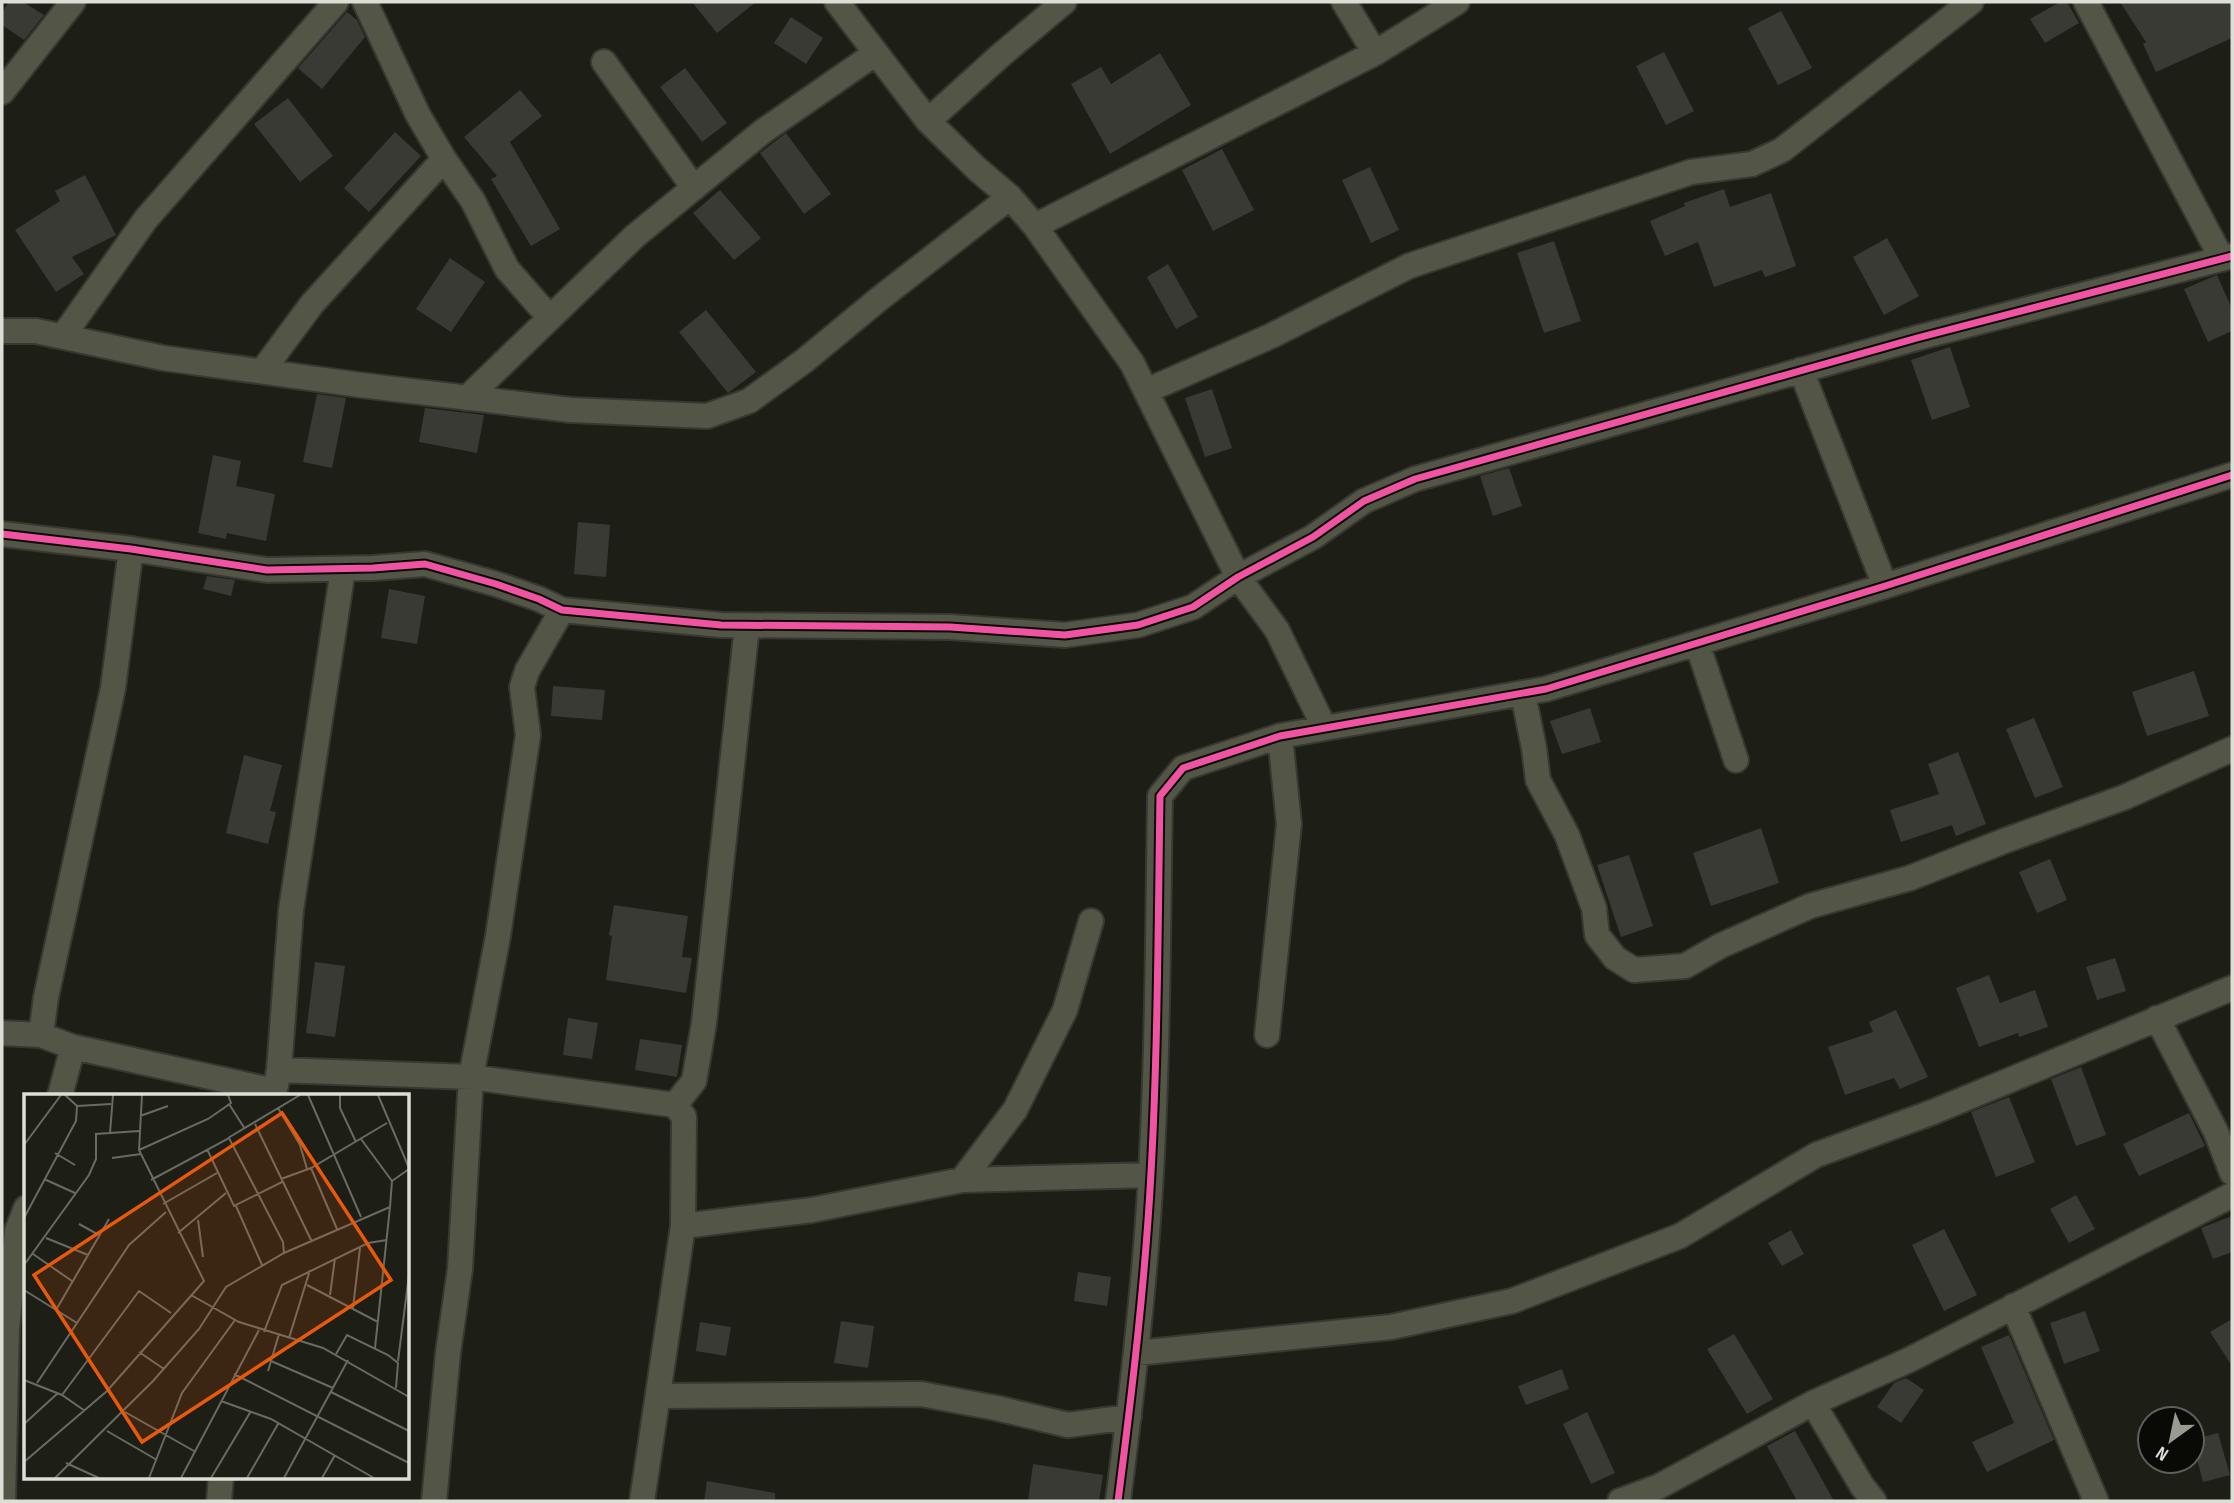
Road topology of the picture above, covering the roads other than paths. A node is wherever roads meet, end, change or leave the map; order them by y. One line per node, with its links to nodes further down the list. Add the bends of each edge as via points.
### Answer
1 (73, 2): 13 (street)
2 (336, 2): 22 (street, via 146,219)
3 (365, 2): 15 (street)
4 (837, 2): 11 (street)
5 (1065, 2): 14 (street)
6 (1344, 2): 10 (street)
7 (1457, 2): 10 (street)
8 (1971, 2): 25 (street, via 1782,150 1752,164 1691,172 1409,266 1271,336)
9 (2086, 2): 19 (street)
10 (1375, 52): 18 (street)
11 (876, 53): 14 (street); 16 (street, via 762,132)
12 (604, 62): 16 (street)
13 (2, 92)
14 (928, 121): 17 (street)
15 (444, 159): 20 (street, via 473,201 507,268); 23 (street, via 312,304)
16 (694, 188): 20 (street, via 635,236)
17 (1010, 197): 18 (street); 26 (street, via 749,401 707,416 681,416)
18 (1035, 226): 25 (street, via 1132,363)
19 (2227, 258): 24 (street)
20 (550, 318): 26 (street)
21 (2, 331): 22 (street)
22 (63, 336): 23 (street, via 163,358)
23 (263, 370): 26 (street)
24 (1801, 370): 31 (street, via 1415,479 1364,501 1313,537); 32 (street)
25 (1146, 391): 31 (street)
26 (467, 398)
27 (2232, 475): 32 (street)
28 (2, 534): 29 (street)
29 (131, 548): 30 (street, via 267,570); 45 (street, via 113,688)
30 (343, 569): 33 (street, via 425,564 496,584); 49 (street, via 292,910)
31 (1238, 577): 34 (street, via 1193,607 1138,625 1065,635 950,626); 37 (street, via 1277,630)
32 (1885, 586): 35 (street)
33 (562, 610): 34 (street); 48 (street, via 522,687 528,735 499,936)
34 (747, 626): 51 (street, via 702,1034 694,1082)
35 (1697, 643): 36 (street); 40 (street)
36 (1523, 694): 37 (street); 39 (street, via 1538,780 1567,835 1594,908 1597,935 1615,958 1634,970 1685,966 1810,906 1910,878 2125,797)
37 (1324, 727): 38 (street)
38 (1280, 736): 46 (street, via 1289,824); 53 (street, via 1183,768 1160,796)
39 (2232, 749)
40 (1736, 760)
41 (1091, 921): 54 (street, via 1065,1010 1015,1110)
42 (2232, 988): 43 (street)
43 (2157, 1018): 52 (street); 59 (street, via 1816,1156 1679,1236 1512,1301 1391,1326)
44 (2, 1033): 45 (street)
45 (41, 1035): 47 (street)
46 (1267, 1035)
47 (73, 1047): 49 (street); 50 (street)
48 (471, 1077): 49 (street); 51 (street); 67 (street, via 460,1269 447,1353)
49 (276, 1085)
50 (60, 1094)
51 (676, 1105): 57 (street, via 684,1116)
52 (2232, 1173)
53 (1151, 1175): 54 (street); 59 (street)
54 (962, 1180): 57 (street, via 812,1210)
55 (2232, 1195): 58 (street)
56 (24, 1213): 65 (street, via 17,1231 7,1328)
57 (683, 1226): 60 (street)
58 (2013, 1306): 61 (street); 72 (street)
59 (1137, 1353): 62 (street)
60 (657, 1396): 62 (street, via 922,1394 1068,1425); 68 (street)
61 (1813, 1403): 64 (street); 71 (street)
62 (1129, 1417): 69 (street)
63 (221, 1478): 66 (street)
64 (1661, 1494): 70 (street)
65 (3, 1501)
66 (219, 1501)
67 (434, 1501)
68 (642, 1501)
69 (1118, 1501)
70 (1620, 1501)
71 (1874, 1501)
72 (2096, 1501)

